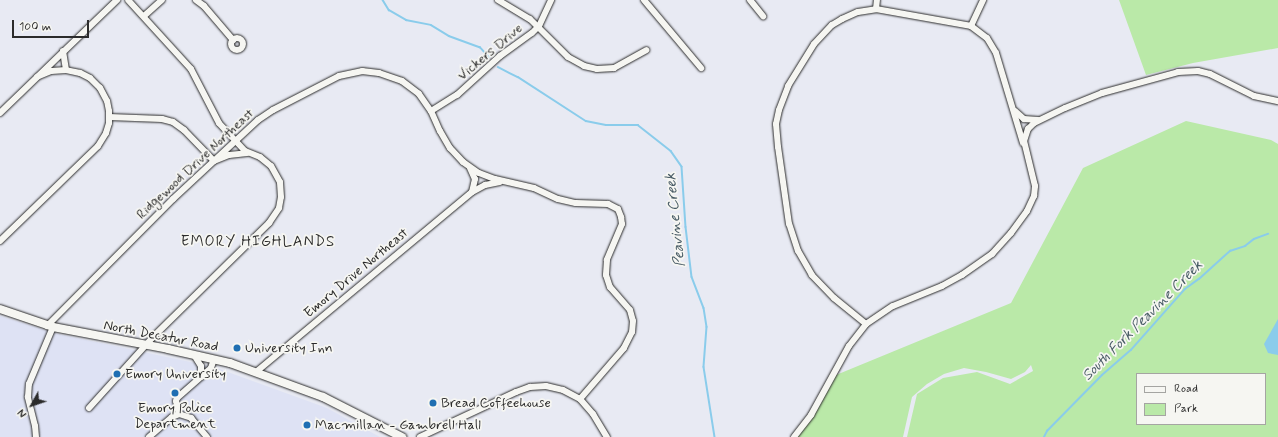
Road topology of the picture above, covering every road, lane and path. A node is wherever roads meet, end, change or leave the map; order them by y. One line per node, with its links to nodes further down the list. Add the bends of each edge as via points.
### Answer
1 (117, 0): 18 (street)
2 (128, 0): 12 (street)
3 (162, 0): 12 (street)
4 (196, 0): 16 (street)
5 (498, 0): 14 (street)
6 (551, 0): 14 (street, Vickers Drive)
7 (644, 0): 19 (street)
8 (750, 0): 13 (street)
9 (877, 0): 11 (street)
10 (984, 0): 15 (street)
11 (876, 9): 15 (street); 37 (street, via 858,12 837,22 814,44 788,86 776,124 787,215 796,246 821,286)
12 (144, 16): 28 (street, via 191,69 216,119)
13 (763, 16)
14 (539, 26): 17 (street, via 568,57 591,68 614,68); 24 (street, Vickers Drive, via 500,56 457,95)
15 (971, 26): 23 (street, via 988,38)
16 (232, 40)
17 (646, 50)
18 (63, 51): 20 (street); 21 (street)
19 (701, 68)
20 (66, 70): 21 (street, via 51,71); 26 (street, via 83,74 97,84 107,101)
21 (37, 77): 25 (street)
22 (1278, 101): 27 (street, via 1254,96 1210,74 1198,71 1178,72 1102,93)
23 (1011, 104): 27 (street, via 1020,117 1033,121); 29 (street)
24 (431, 111): 28 (street, Ridgewood Drive Northeast, via 418,94 402,81 379,72 362,71 334,78 273,110); 32 (street, Ridgewood Drive Northeast, via 454,154)
25 (0, 113)
26 (110, 117): 31 (street, via 162,119 173,122); 35 (street, via 106,134 98,146)
27 (1041, 119): 29 (street, via 1028,129)
28 (236, 141): 30 (street); 31 (street, Ridgewood Drive Northeast)
29 (1024, 146): 37 (street, via 1035,186 1034,196 1027,211 1004,241 978,265 962,275 893,306)
30 (249, 153): 31 (street, via 229,155); 39 (street, via 267,162 278,177 281,197 275,215 257,236)
31 (214, 161): 38 (street, Ridgewood Drive Northeast, via 173,199)
32 (470, 167): 33 (street, Ridgewood Drive Northeast, via 489,177); 34 (street, via 475,179)
33 (508, 182): 34 (street, Emory Drive Northeast, via 490,183); 44 (street, Ridgewood Drive Northeast, via 534,188 564,201 608,204 615,207 620,214 620,228 608,255 605,270 610,287 630,310 632,332 624,348)
34 (472, 192): 42 (street, Emory Drive Northeast)
35 (0, 241)
36 (0, 309): 38 (main road, North Decatur Road)
37 (866, 324): 53 (street, via 849,346 811,415)
38 (50, 327): 39 (main road, North Decatur Road); 47 (street, Ridgewood Drive Northeast, via 29,384 28,396)
39 (145, 345): 40 (main road, North Decatur Road); 45 (street)
40 (194, 354): 41 (main road, North Decatur Road); 43 (street, via 201,366)
41 (214, 359): 42 (main road, North Decatur Road); 43 (street, via 211,368)
42 (256, 372): 50 (main road, North Decatur Road, via 323,397)
43 (201, 377): 46 (street, via 177,398)
44 (580, 399): 51 (street, via 555,387 530,387); 52 (street)
45 (89, 408)
46 (179, 414): 48 (street); 49 (street, via 191,418)
47 (36, 437)
48 (149, 437)
49 (207, 437)
50 (402, 437)
51 (420, 437)
52 (607, 437)
53 (794, 437)

